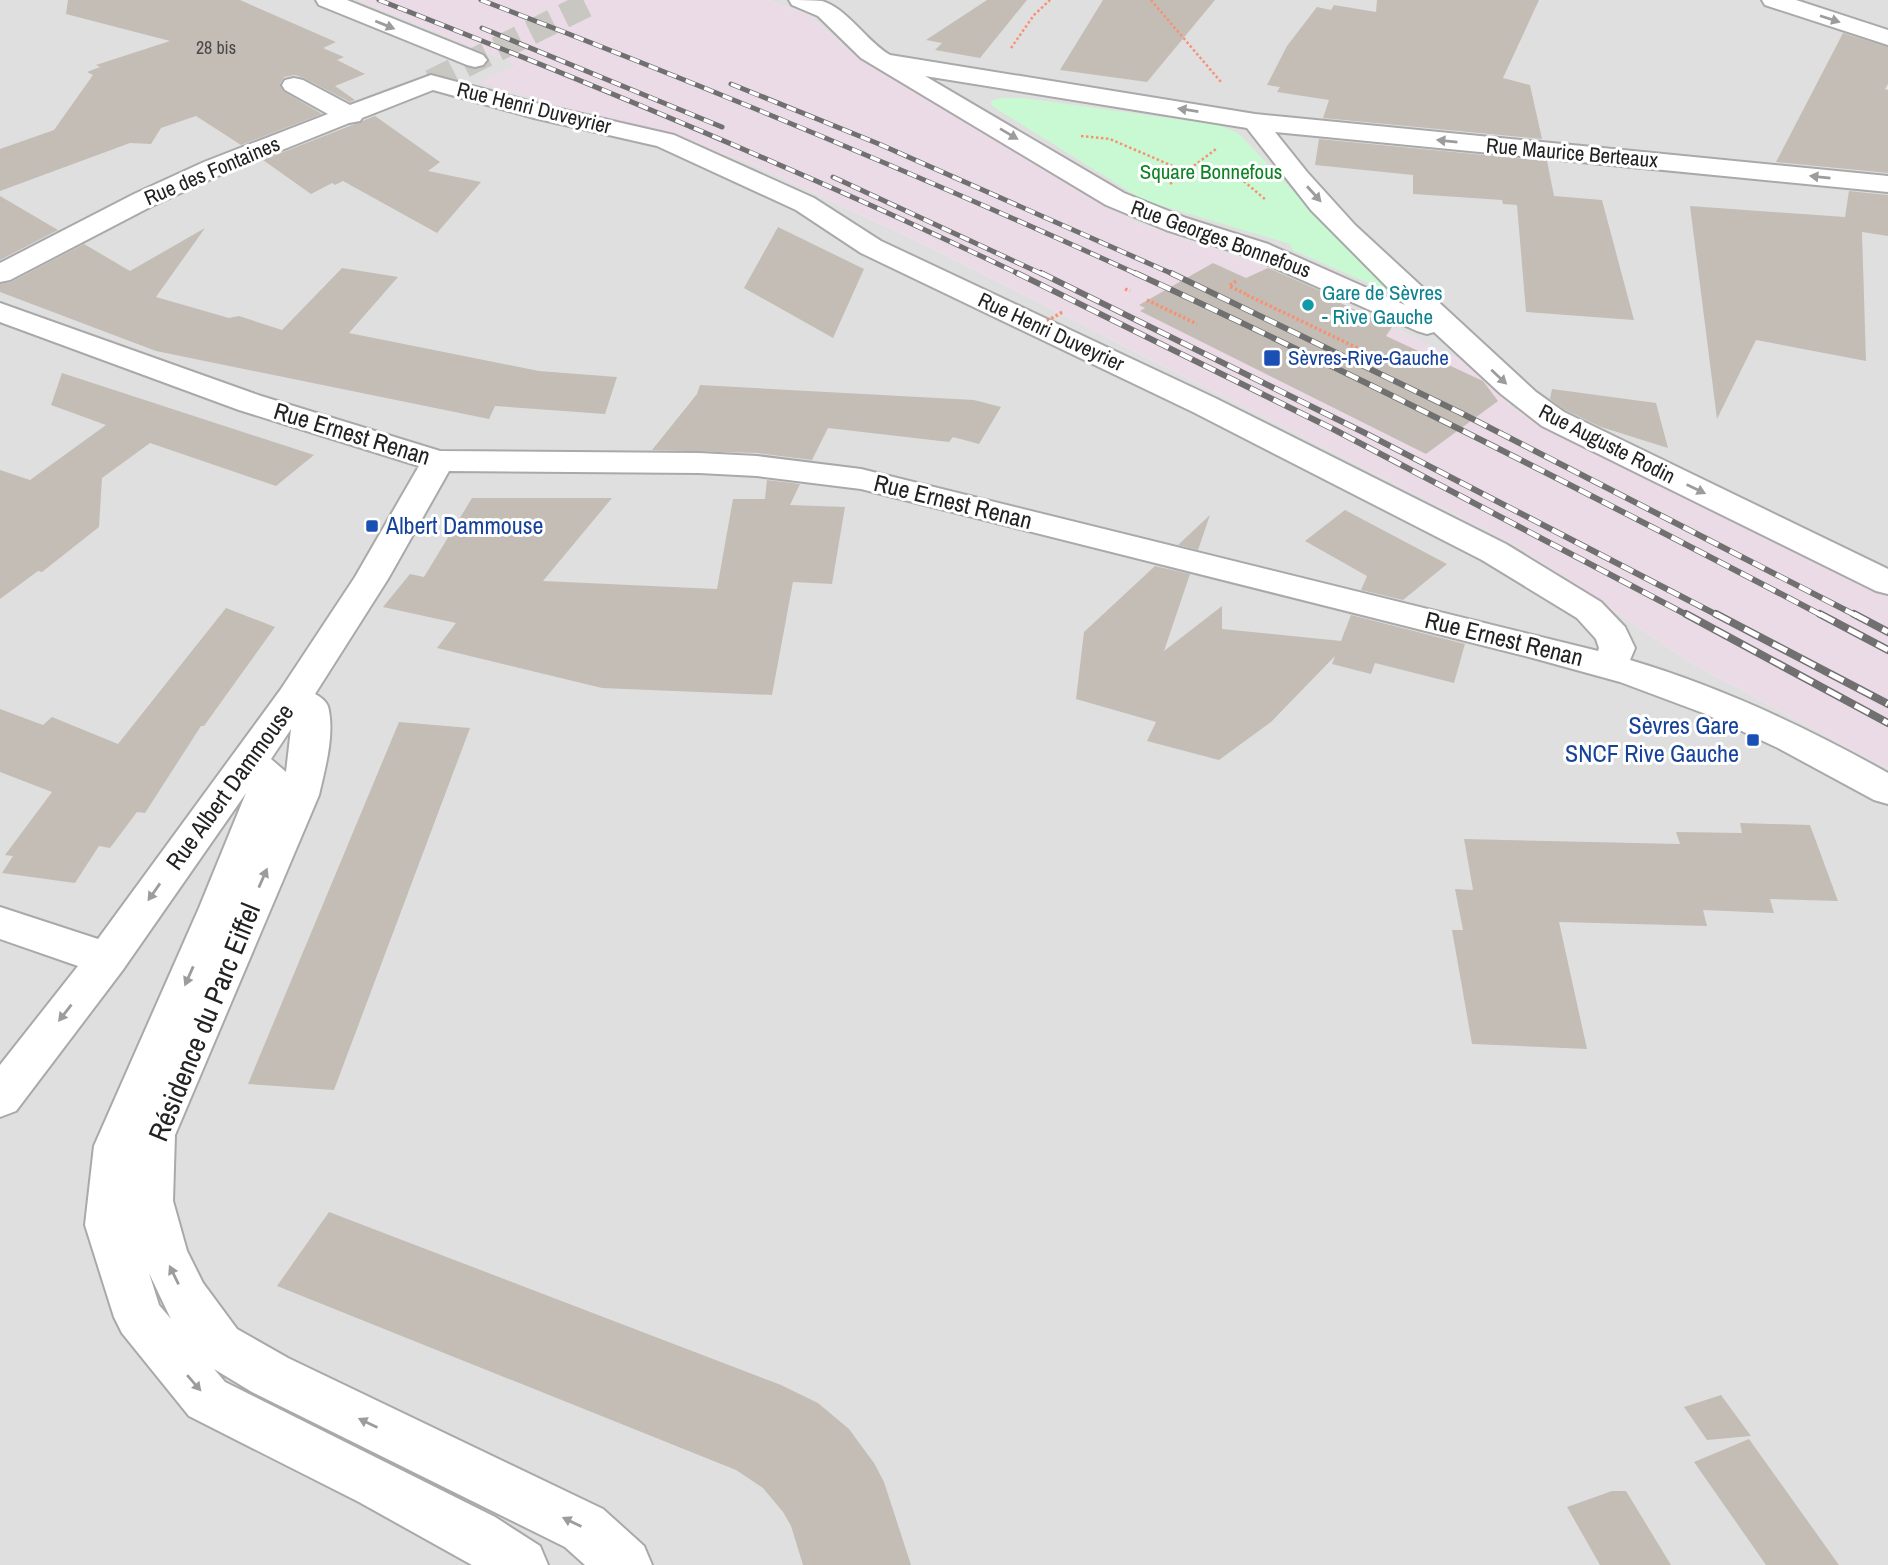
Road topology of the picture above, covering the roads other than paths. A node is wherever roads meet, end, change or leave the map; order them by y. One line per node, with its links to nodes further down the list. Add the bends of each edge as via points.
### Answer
1 (327, 0): 5 (street, one-way to 5)
2 (800, 0): 6 (street, Rue Georges Bonnefous, via 826,12 862,47)
3 (1773, 0): 4 (street, one-way to 4)
4 (1888, 38)
5 (475, 60)
6 (887, 62): 7 (street, Rue Georges Bonnefous); 10 (street, Rue Georges Bonnefous)
7 (994, 81): 10 (street, via 977,90); 12 (street, Rue Georges Bonnefous, one-way to 7)
8 (431, 82): 11 (street, Rue des Fontaines); 19 (street, Rue Henri Duveyrier, via 665,140 805,204 872,247 1204,405 1530,572 1589,610 1612,635 1617,648)
9 (295, 85): 11 (street)
10 (965, 108): 16 (street, Rue Georges Bonnefous, one-way to 16, via 1144,213 1258,250 1424,324)
11 (351, 116): 14 (street, Rue des Fontaines, via 202,173)
12 (1255, 122): 13 (street, Rue Maurice Berteaux, one-way to 12); 16 (street, Rue Auguste Rodin, one-way to 16, via 1334,216)
13 (1888, 184)
14 (0, 274)
15 (0, 312): 17 (street, Rue Ernest Renan, via 250,403)
16 (1450, 330): 18 (street, Rue Auguste Rodin, one-way to 18, via 1529,404 1553,419)
17 (438, 461): 19 (street, Rue Ernest Renan, via 699,463 861,479); 20 (street, Rue Albert Dammouse, via 371,579)
18 (1888, 583)
19 (1610, 666): 22 (street, Rue Ernest Renan, via 1692,694)
20 (294, 698): 21 (street, Résidence du Parc Eiffel, via 311,709 309,754)
21 (271, 784): 24 (street, Rue Albert Dammouse, one-way to 24, via 206,818); 26 (street, Résidence du Parc Eiffel, via 117,1146 132,1173 109,1225 139,1317)
22 (1888, 790)
23 (0, 923): 24 (street)
24 (107, 959): 25 (street, Rue Albert Dammouse, one-way to 25)
25 (0, 1098)
26 (181, 1333): 27 (street, Résidence du Parc Eiffel, one-way to 26, via 270,1375 219,1345); 28 (street, Résidence du Parc Eiffel, one-way to 28, via 207,1399)
27 (478, 1476): 28 (street); 30 (street, Résidence du Parc Eiffel, one-way to 27, via 584,1528)
28 (446, 1520): 29 (street, Résidence du Parc Eiffel)
29 (521, 1565)
30 (625, 1565)

